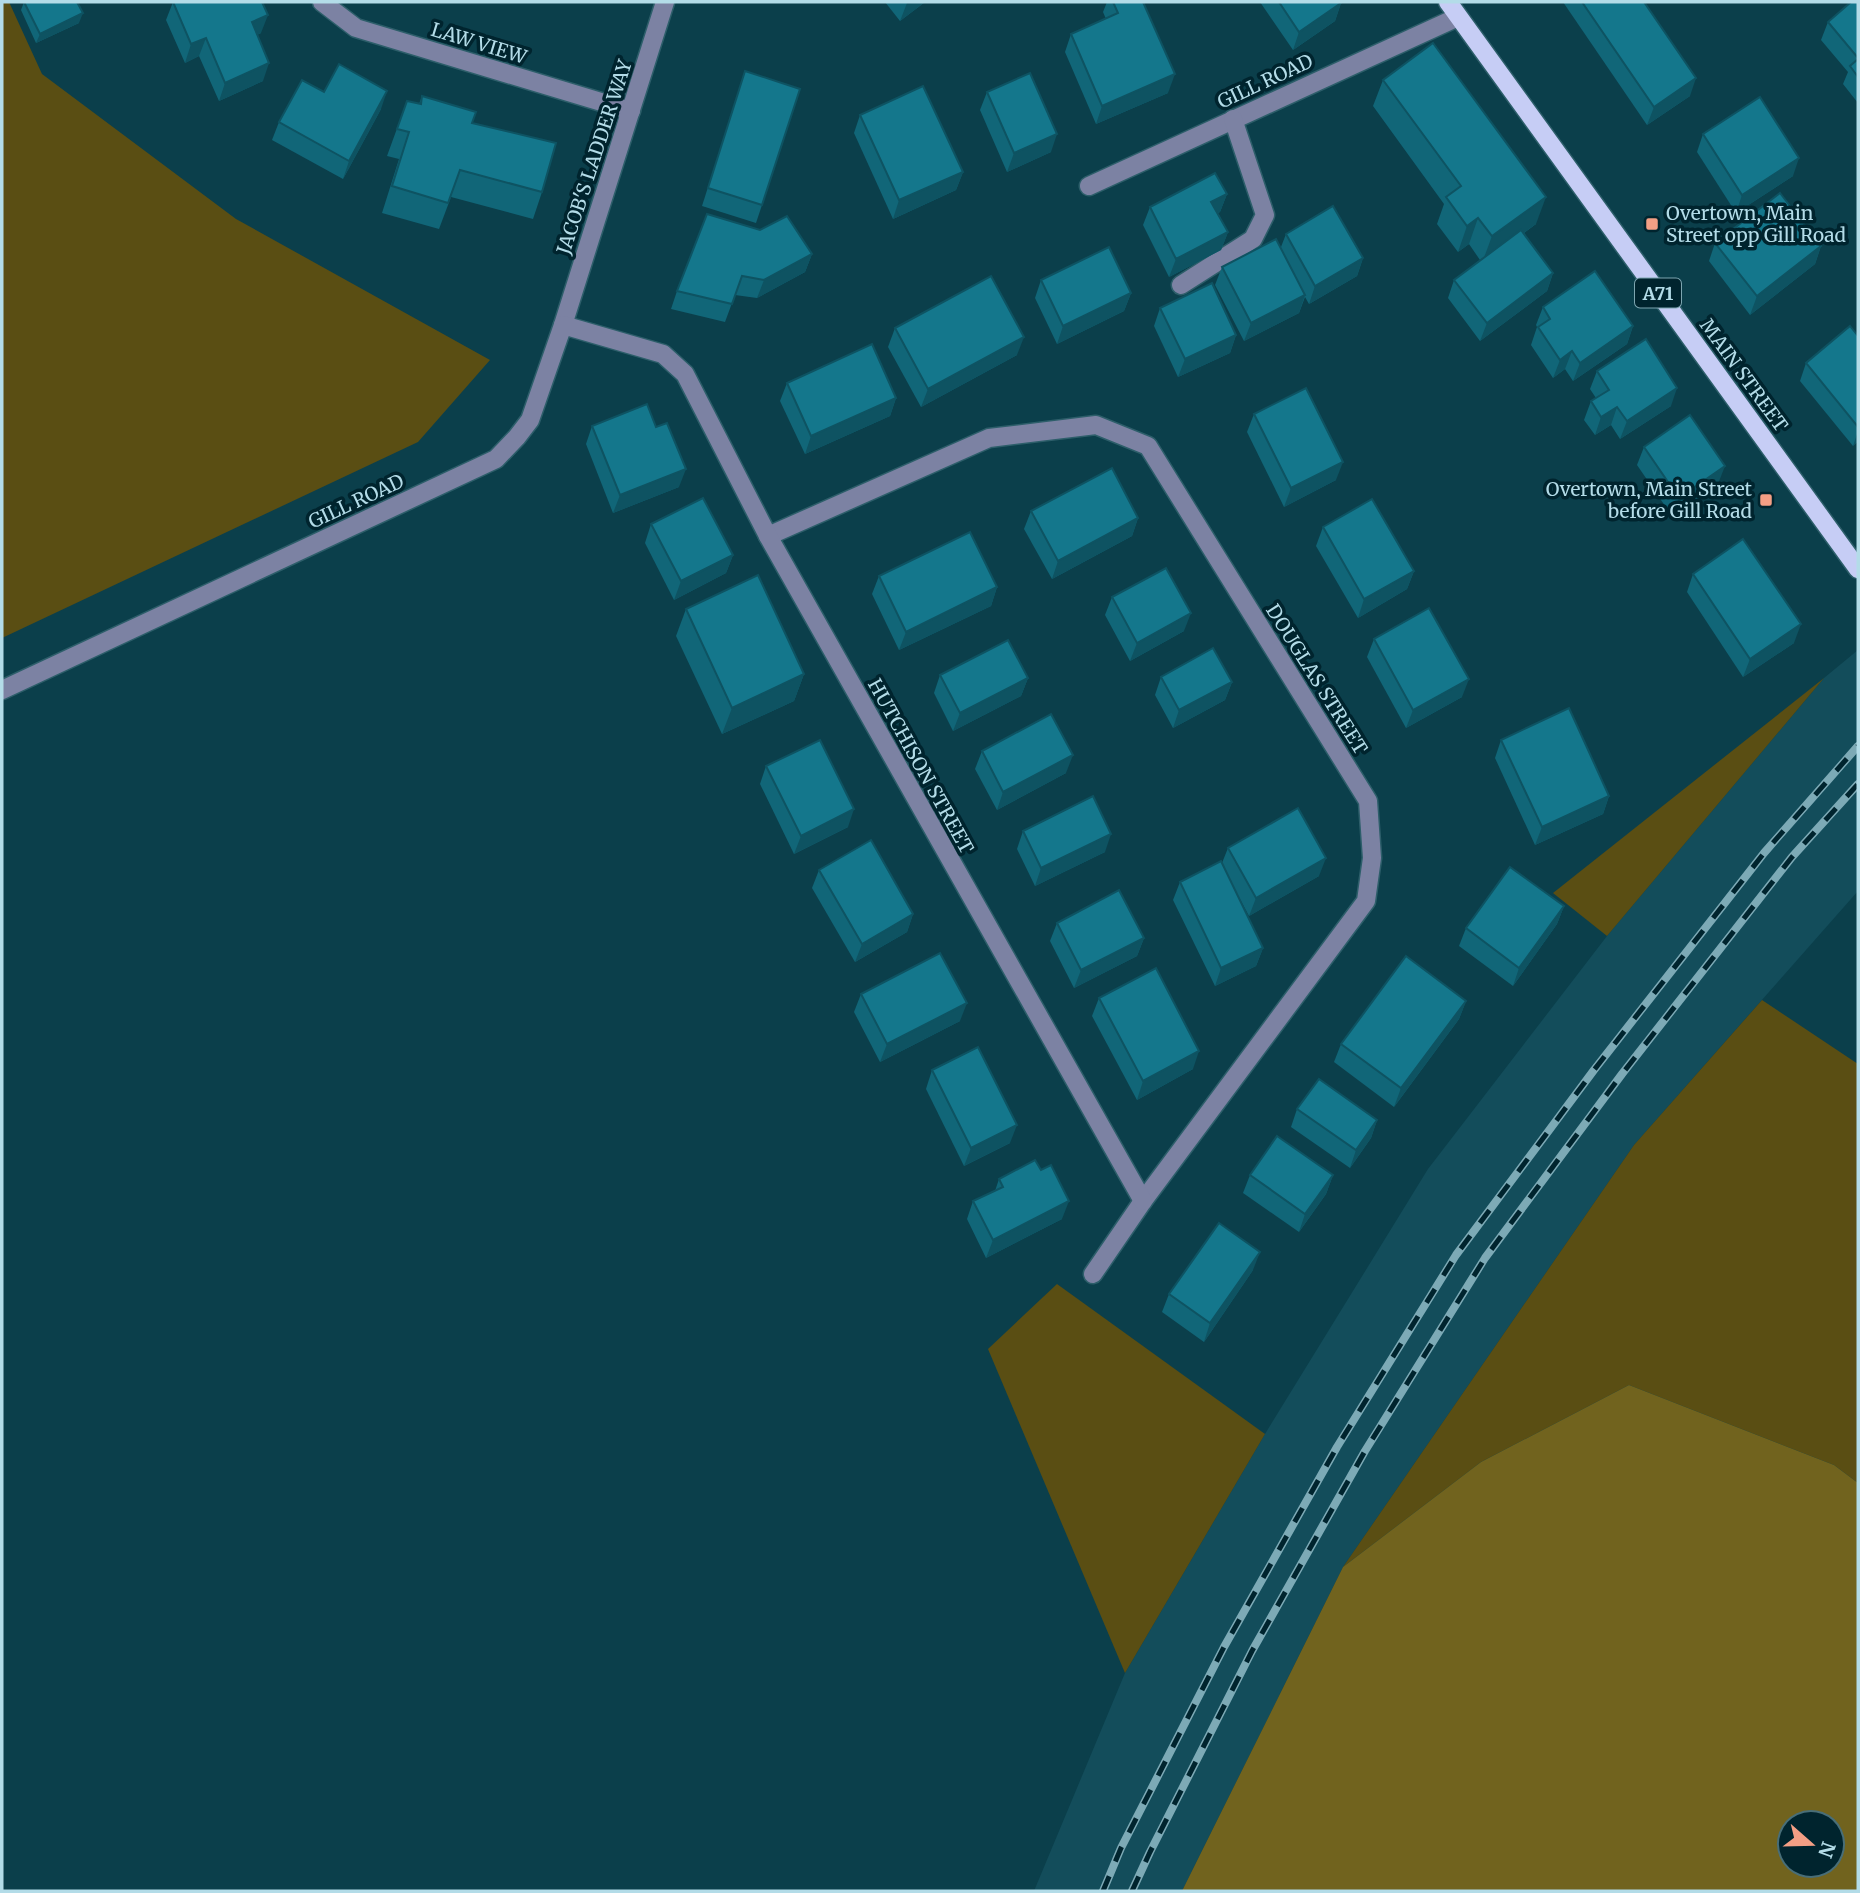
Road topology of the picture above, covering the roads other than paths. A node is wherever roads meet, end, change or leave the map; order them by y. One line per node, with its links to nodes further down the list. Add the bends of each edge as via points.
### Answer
1 (322, 2): 4 (street, LAW VIEW, via 356,28)
2 (666, 2): 4 (street, JACOB'S LADDER WAY)
3 (1453, 9): 5 (street, GILL ROAD); 10 (main road, MAIN STREET / A71)
4 (631, 111): 8 (street, JACOB'S LADDER WAY)
5 (1233, 119): 6 (street, GILL ROAD); 7 (street, via 1265,215 1253,239)
6 (1089, 186)
7 (1181, 285)
8 (563, 325): 9 (street, HUTCHISON STREET, via 663,354 685,374); 11 (street, GILL ROAD, via 530,420 496,459)
9 (768, 536): 12 (street, HUTCHISON STREET); 12 (street, DOUGLAS STREET, via 989,438 1096,425 1147,446 1368,801 1372,858 1366,901)
10 (1858, 569)
11 (2, 690)
12 (1143, 1201): 13 (street, DOUGLAS STREET)
13 (1093, 1273)

